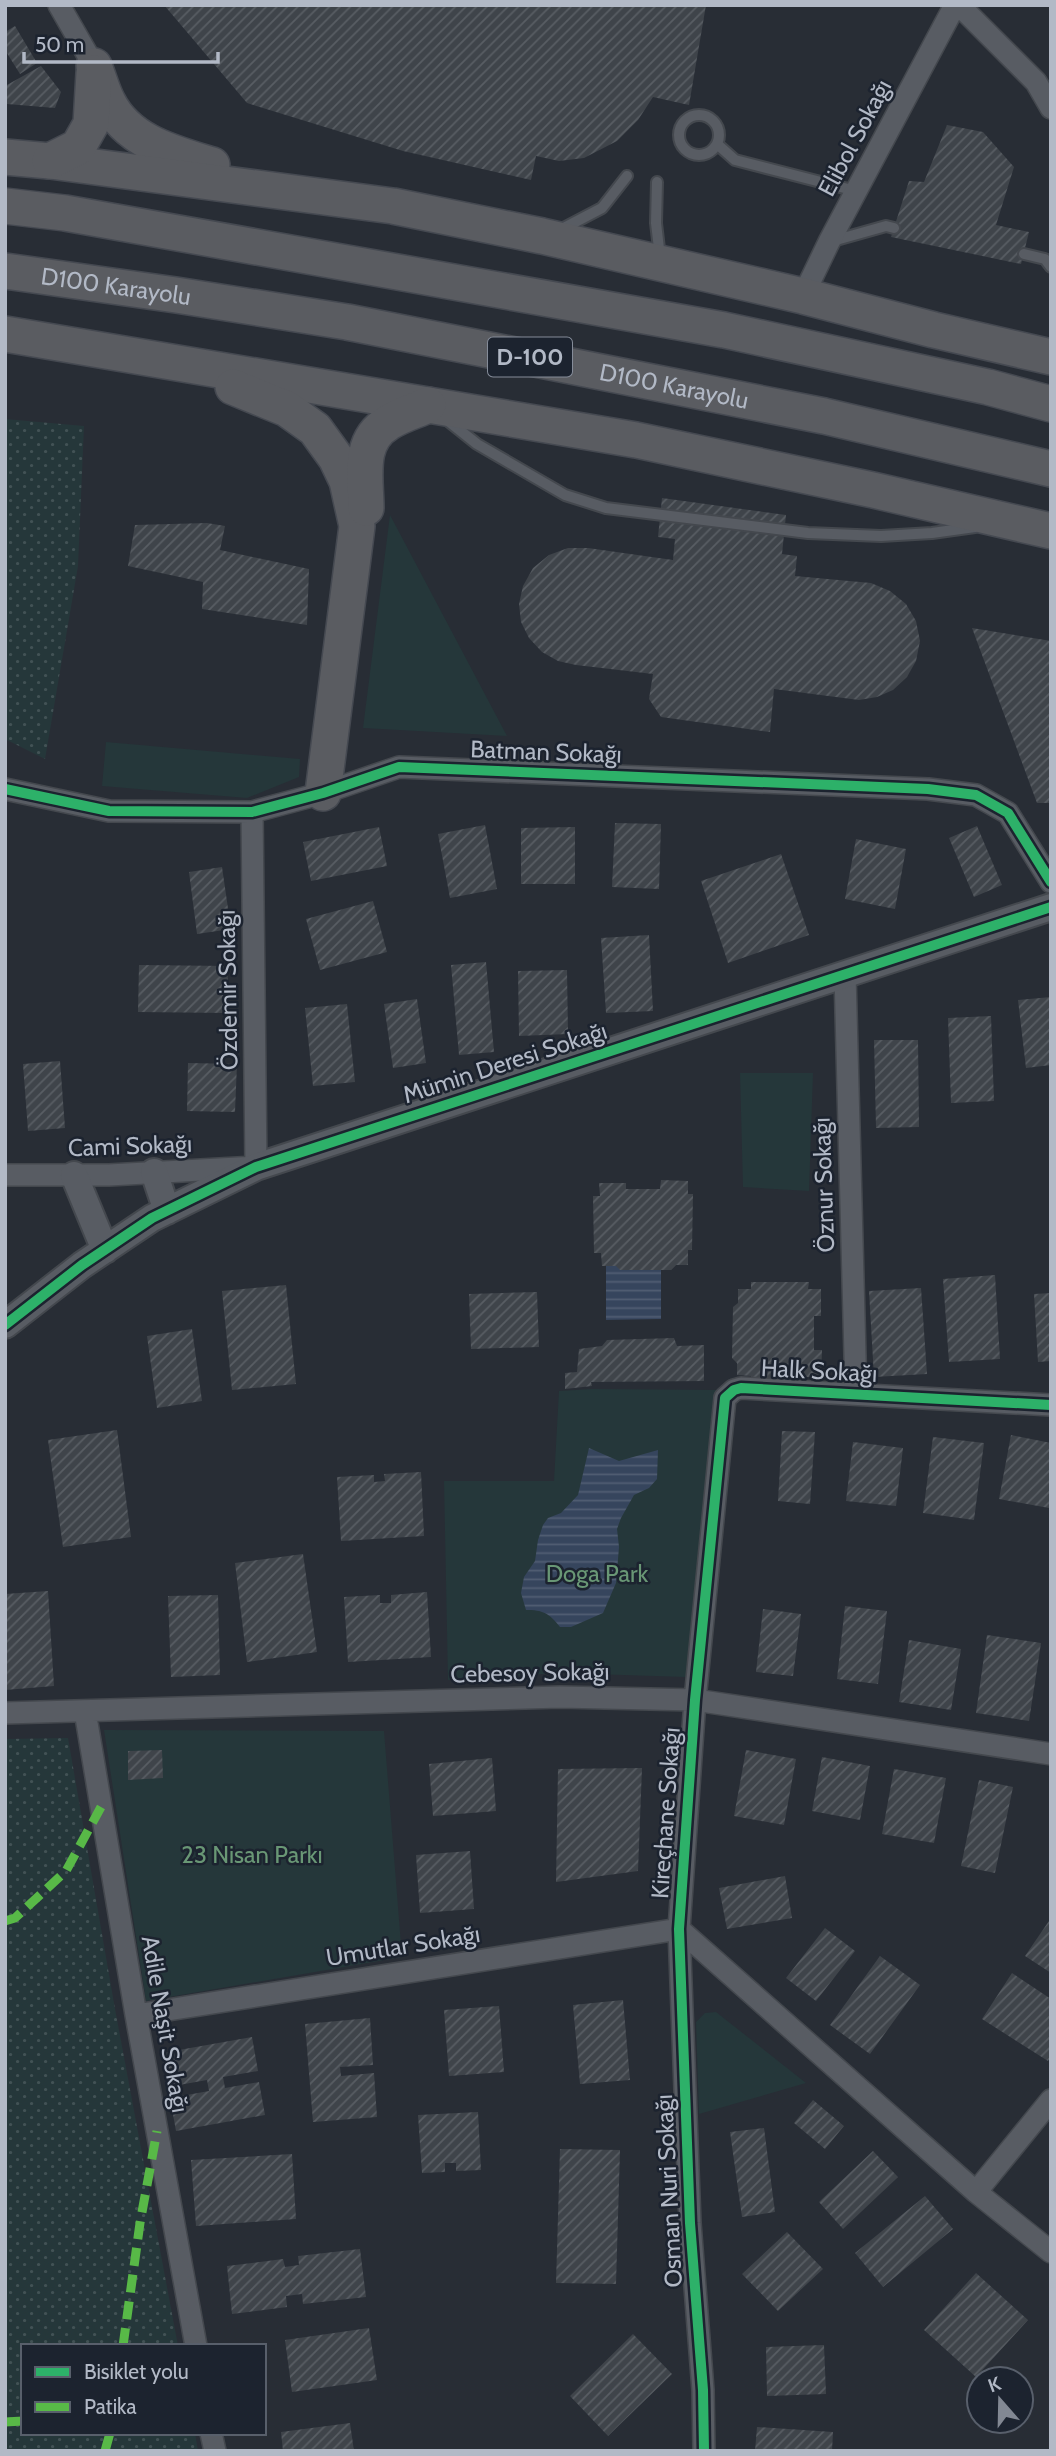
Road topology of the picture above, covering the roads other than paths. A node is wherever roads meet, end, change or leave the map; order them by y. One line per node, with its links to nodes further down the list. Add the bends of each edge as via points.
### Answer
1 (59, 5): 3 (street)
2 (957, 5): 4 (street, via 1036,82); 12 (street, Elibol Sokağı)
3 (94, 66): 6 (highway, via 108,103 124,124); 8 (highway, via 91,124 78,147)
4 (1051, 108)
5 (717, 144): 12 (lane, via 735,160)
6 (161, 149): 9 (highway, via 153,161); 13 (highway)
7 (5, 157): 8 (highway)
8 (50, 161): 9 (highway)
9 (102, 167): 13 (highway)
10 (627, 176): 16 (lane, via 602,208)
11 (657, 182): 19 (lane)
12 (856, 191): 17 (street, Elibol Sokağı)
13 (311, 195): 16 (highway)
14 (5, 206): 26 (highway, D-100, via 724,330)
15 (894, 228): 17 (lane, via 886,226)
16 (542, 236): 19 (highway)
17 (830, 242): 22 (street, Elibol Sokağı)
18 (1024, 254): 20 (lane, via 1045,259)
19 (660, 263): 22 (highway)
20 (1051, 267)
21 (5, 271): 28 (highway, D100 Karayolu / D-100, via 347,322 824,416)
22 (803, 296): 24 (highway)
23 (5, 334): 25 (highway)
24 (1051, 357)
25 (182, 364): 27 (highway); 31 (highway, via 287,409 315,429 337,458 347,481)
26 (1051, 404)
27 (428, 405): 29 (highway, via 636,440); 29 (lane, via 477,444 565,495 606,508 808,533 881,536); 31 (highway, via 387,423 374,434 365,460)
28 (1051, 469)
29 (1011, 522): 30 (highway)
30 (1051, 531)
31 (361, 550): 33 (highway)
32 (5, 789): 34 (street, Batman Sokağı, via 109,811)
33 (331, 790): 34 (street, Batman Sokağı); 35 (street, Batman Sokağı, via 399,767 928,789 976,795 1009,813)
34 (252, 812): 38 (street, Özdemir Sokağı)
35 (1051, 882)
36 (1051, 907): 37 (street, Mümin Deresi Sokağı)
37 (845, 974): 38 (street, Mümin Deresi Sokağı); 45 (street, Öznur Sokağı)
38 (256, 1167): 39 (street, Cami Sokağı); 42 (street, Mümin Deresi Sokağı)
39 (153, 1172): 41 (street, Cami Sokağı); 42 (street)
40 (5, 1175): 41 (street, Cami Sokağı)
41 (74, 1175): 43 (street)
42 (167, 1211): 43 (street, Mümin Deresi Sokağı)
43 (105, 1250): 44 (street, Mümin Deresi Sokağı)
44 (5, 1325)
45 (856, 1394): 46 (street, Halk Sokağı); 47 (street, Halk Sokağı, via 741,1388 725,1398)
46 (1051, 1405)
47 (695, 1700): 48 (street, Cebesoy Sokağı, via 560,1697); 50 (street, Cebesoy Sokağı); 51 (street, Kireçhane Sokağı)
48 (85, 1711): 49 (street, Cebesoy Sokağı); 52 (street, Adile Naşit Sokağı)
49 (5, 1713)
50 (1051, 1754)
51 (679, 1929): 52 (street, Umutlar Sokağı); 54 (street, Kireçhane Sokağı); 57 (street, Osman Nuri Sokağı)
52 (136, 2015): 56 (street, Adile Naşit Sokağı)
53 (1051, 2100): 54 (street)
54 (976, 2192): 55 (street, Kireçhane Sokağı)
55 (1051, 2252)
56 (196, 2344)
57 (704, 2451)

